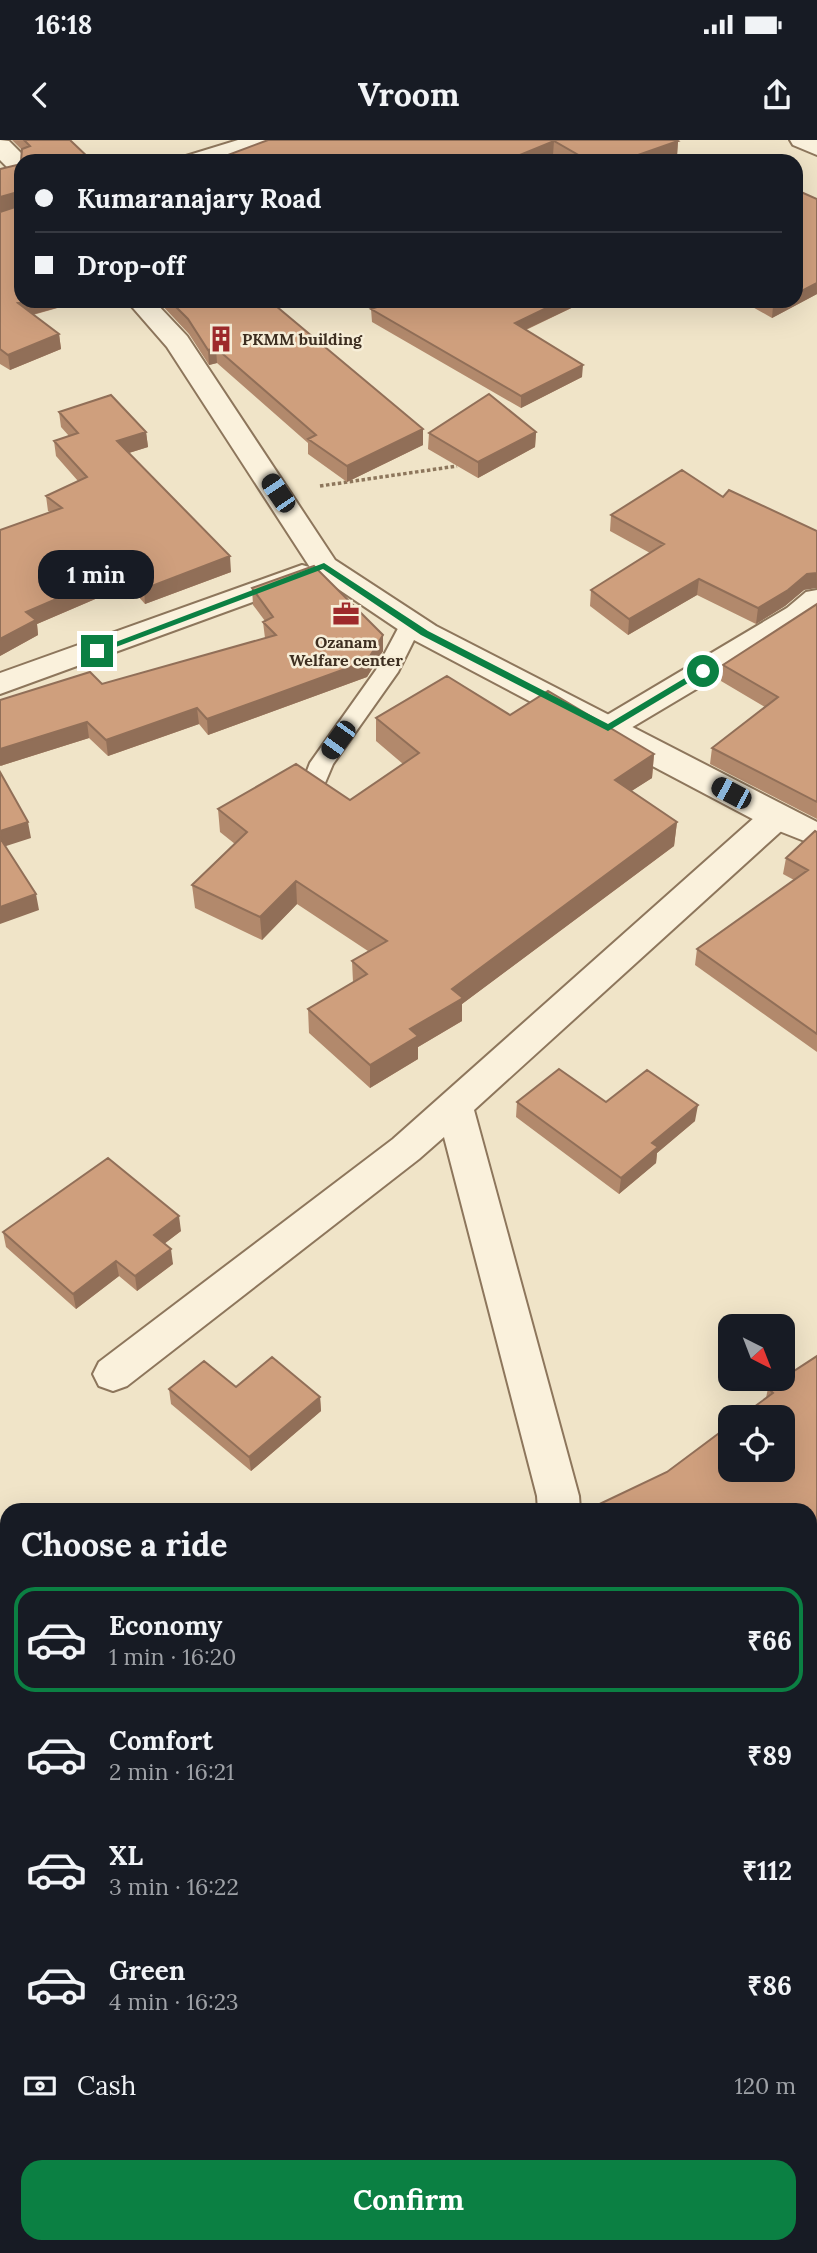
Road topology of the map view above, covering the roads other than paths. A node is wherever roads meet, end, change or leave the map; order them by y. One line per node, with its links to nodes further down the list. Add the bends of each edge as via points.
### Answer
1 (263, 140): 5 (street)
2 (802, 140): 4 (street)
3 (0, 146): 6 (street)
4 (817, 148)
5 (218, 154)
6 (14, 161)
7 (146, 308): 8 (street, via 177,342)
8 (324, 566): 10 (street); 11 (street)
9 (817, 599): 12 (street, via 798,615)
10 (411, 624): 12 (street); 13 (lane, via 387,672 322,763)
11 (0, 684)
12 (608, 728): 14 (street)
13 (314, 784)
14 (776, 817): 15 (street); 16 (street)
15 (817, 835)
16 (454, 1106): 17 (street, via 406,1149); 18 (street)
17 (113, 1374)
18 (558, 1503)

